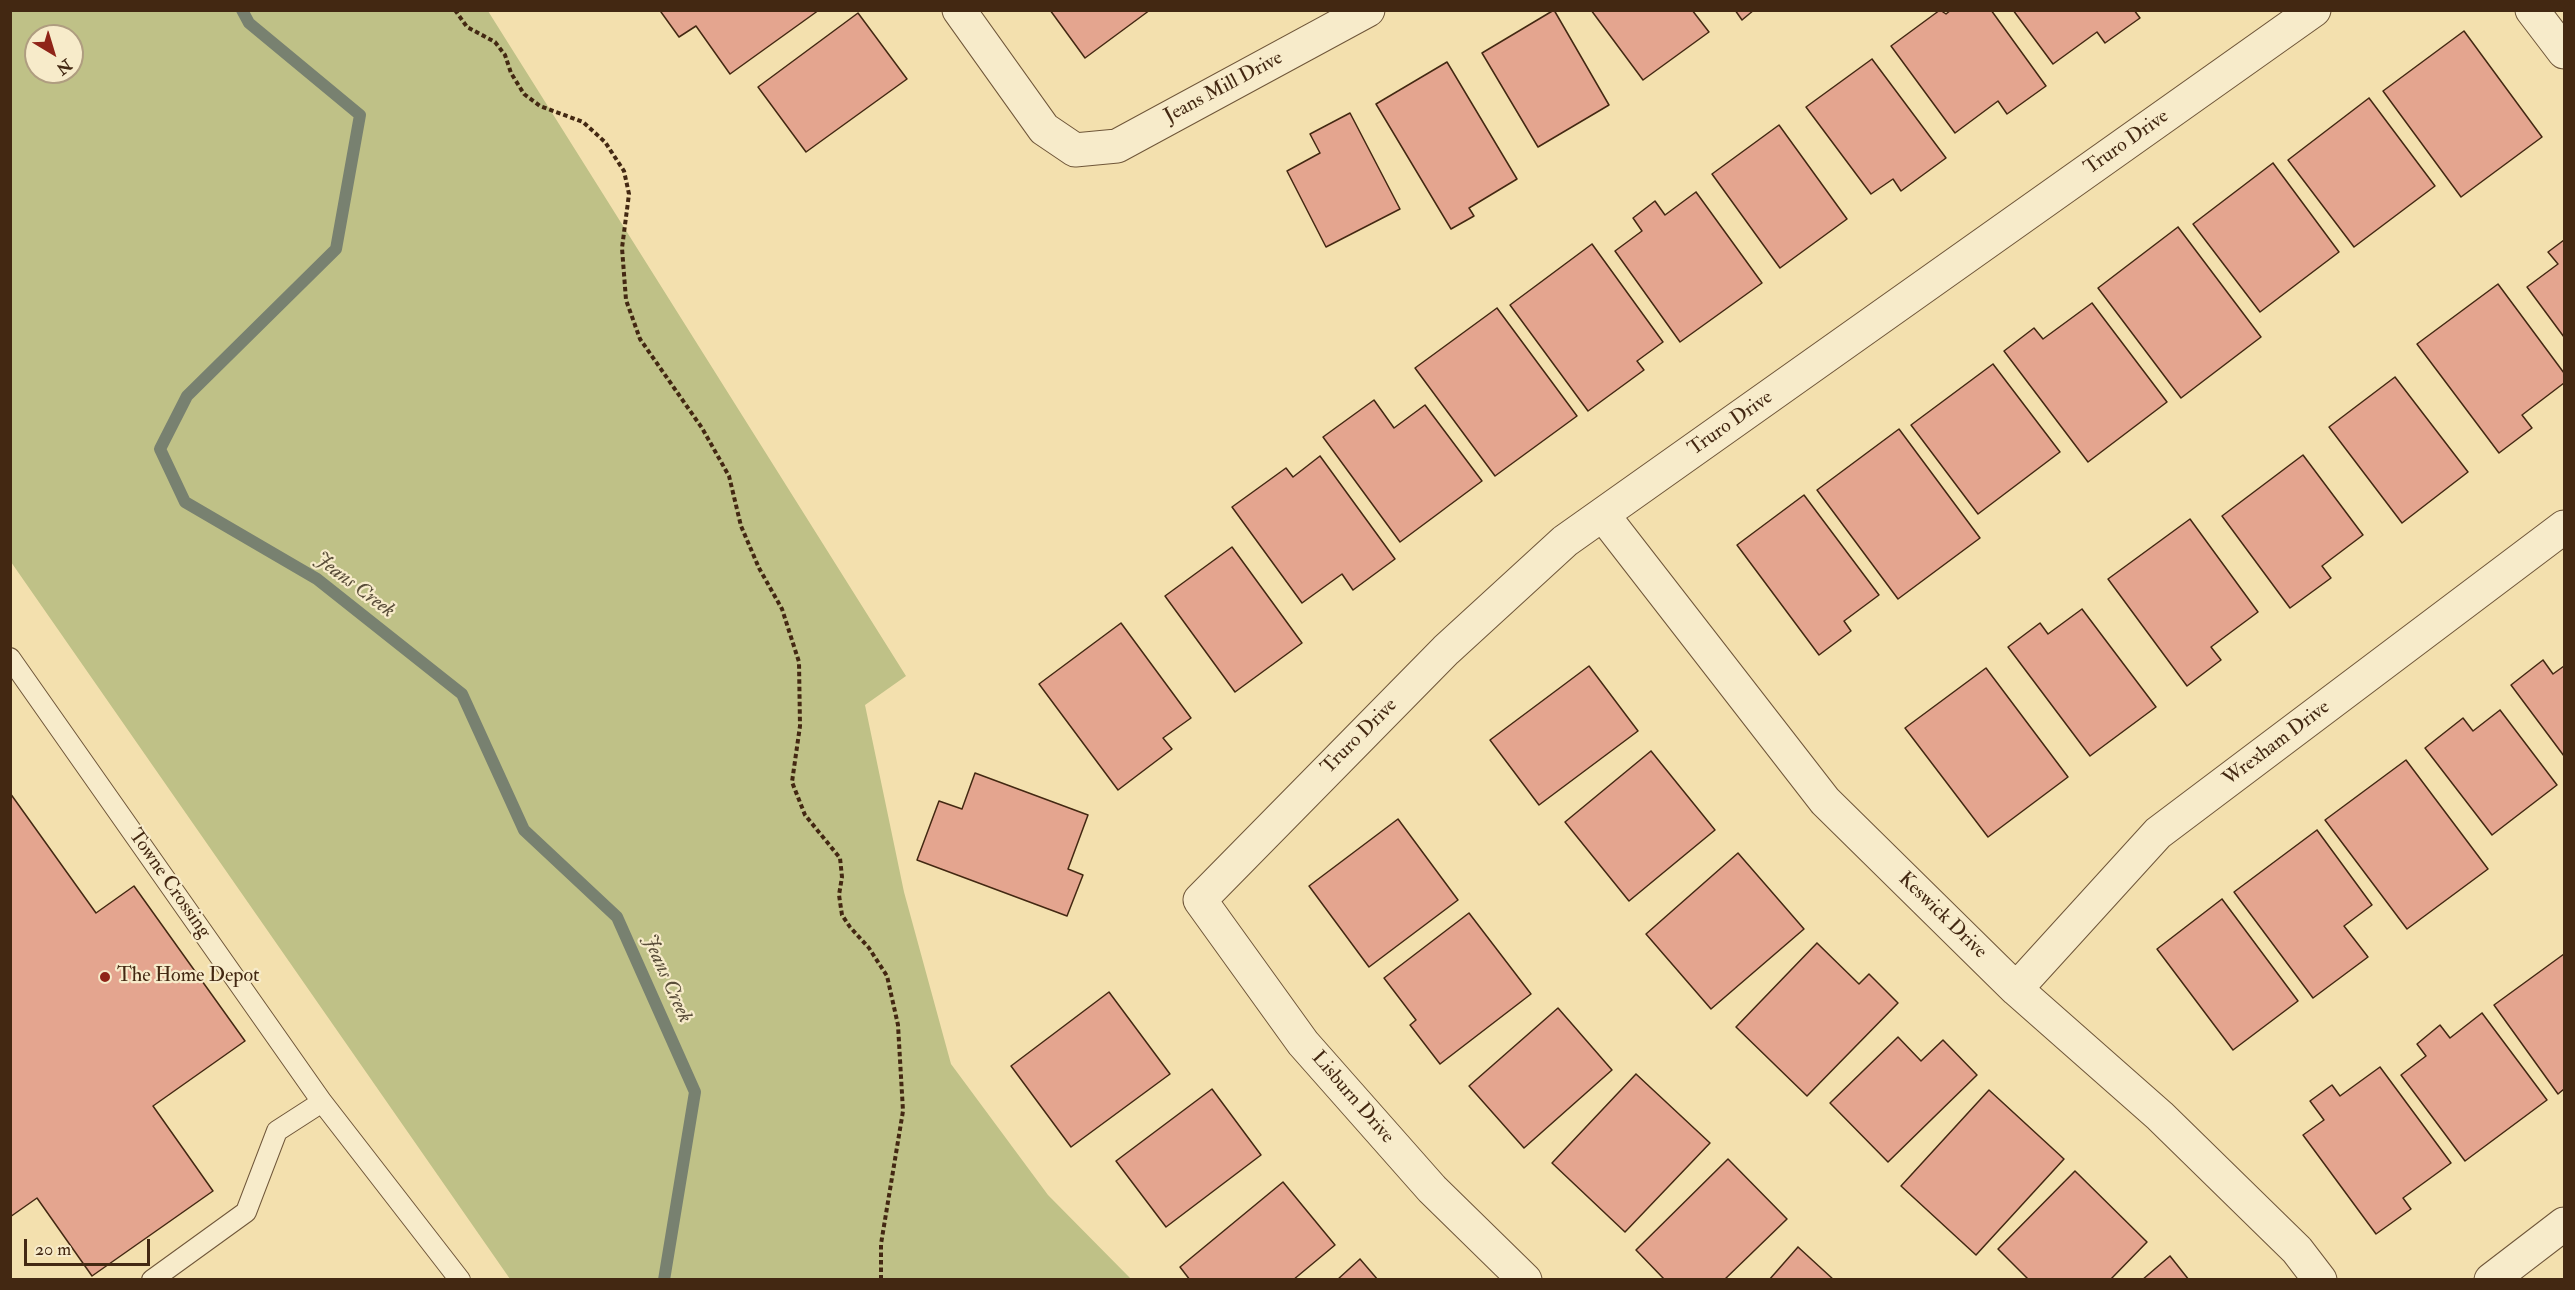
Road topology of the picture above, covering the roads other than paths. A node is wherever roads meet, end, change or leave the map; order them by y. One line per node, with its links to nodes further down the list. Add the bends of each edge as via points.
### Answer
1 (959, 10): 2 (street, Jeans Mill Drive, via 1044,129 1076,150 1117,146)
2 (1368, 10)
3 (2314, 10): 6 (street, Truro Drive)
4 (2532, 10): 5 (street)
5 (2565, 52)
6 (1603, 515): 9 (street, Truro Drive, via 1565,541 1446,650); 10 (street, Keswick Drive, via 1825,801)
7 (2565, 527): 10 (street, Wrexham Drive, via 2158,833)
8 (10, 658): 11 (lane, Towne Crossing)
9 (1200, 900): 15 (street, Lisburn Drive, via 1303,1043 1431,1189)
10 (2016, 988): 16 (street, Keswick Drive, via 2160,1116 2297,1250)
11 (322, 1102): 13 (lane, via 277,1131 246,1212); 14 (lane, Towne Crossing)
12 (2565, 1224): 17 (street)
13 (152, 1280)
14 (460, 1280)
15 (1525, 1280)
16 (2320, 1280)
17 (2491, 1280)

